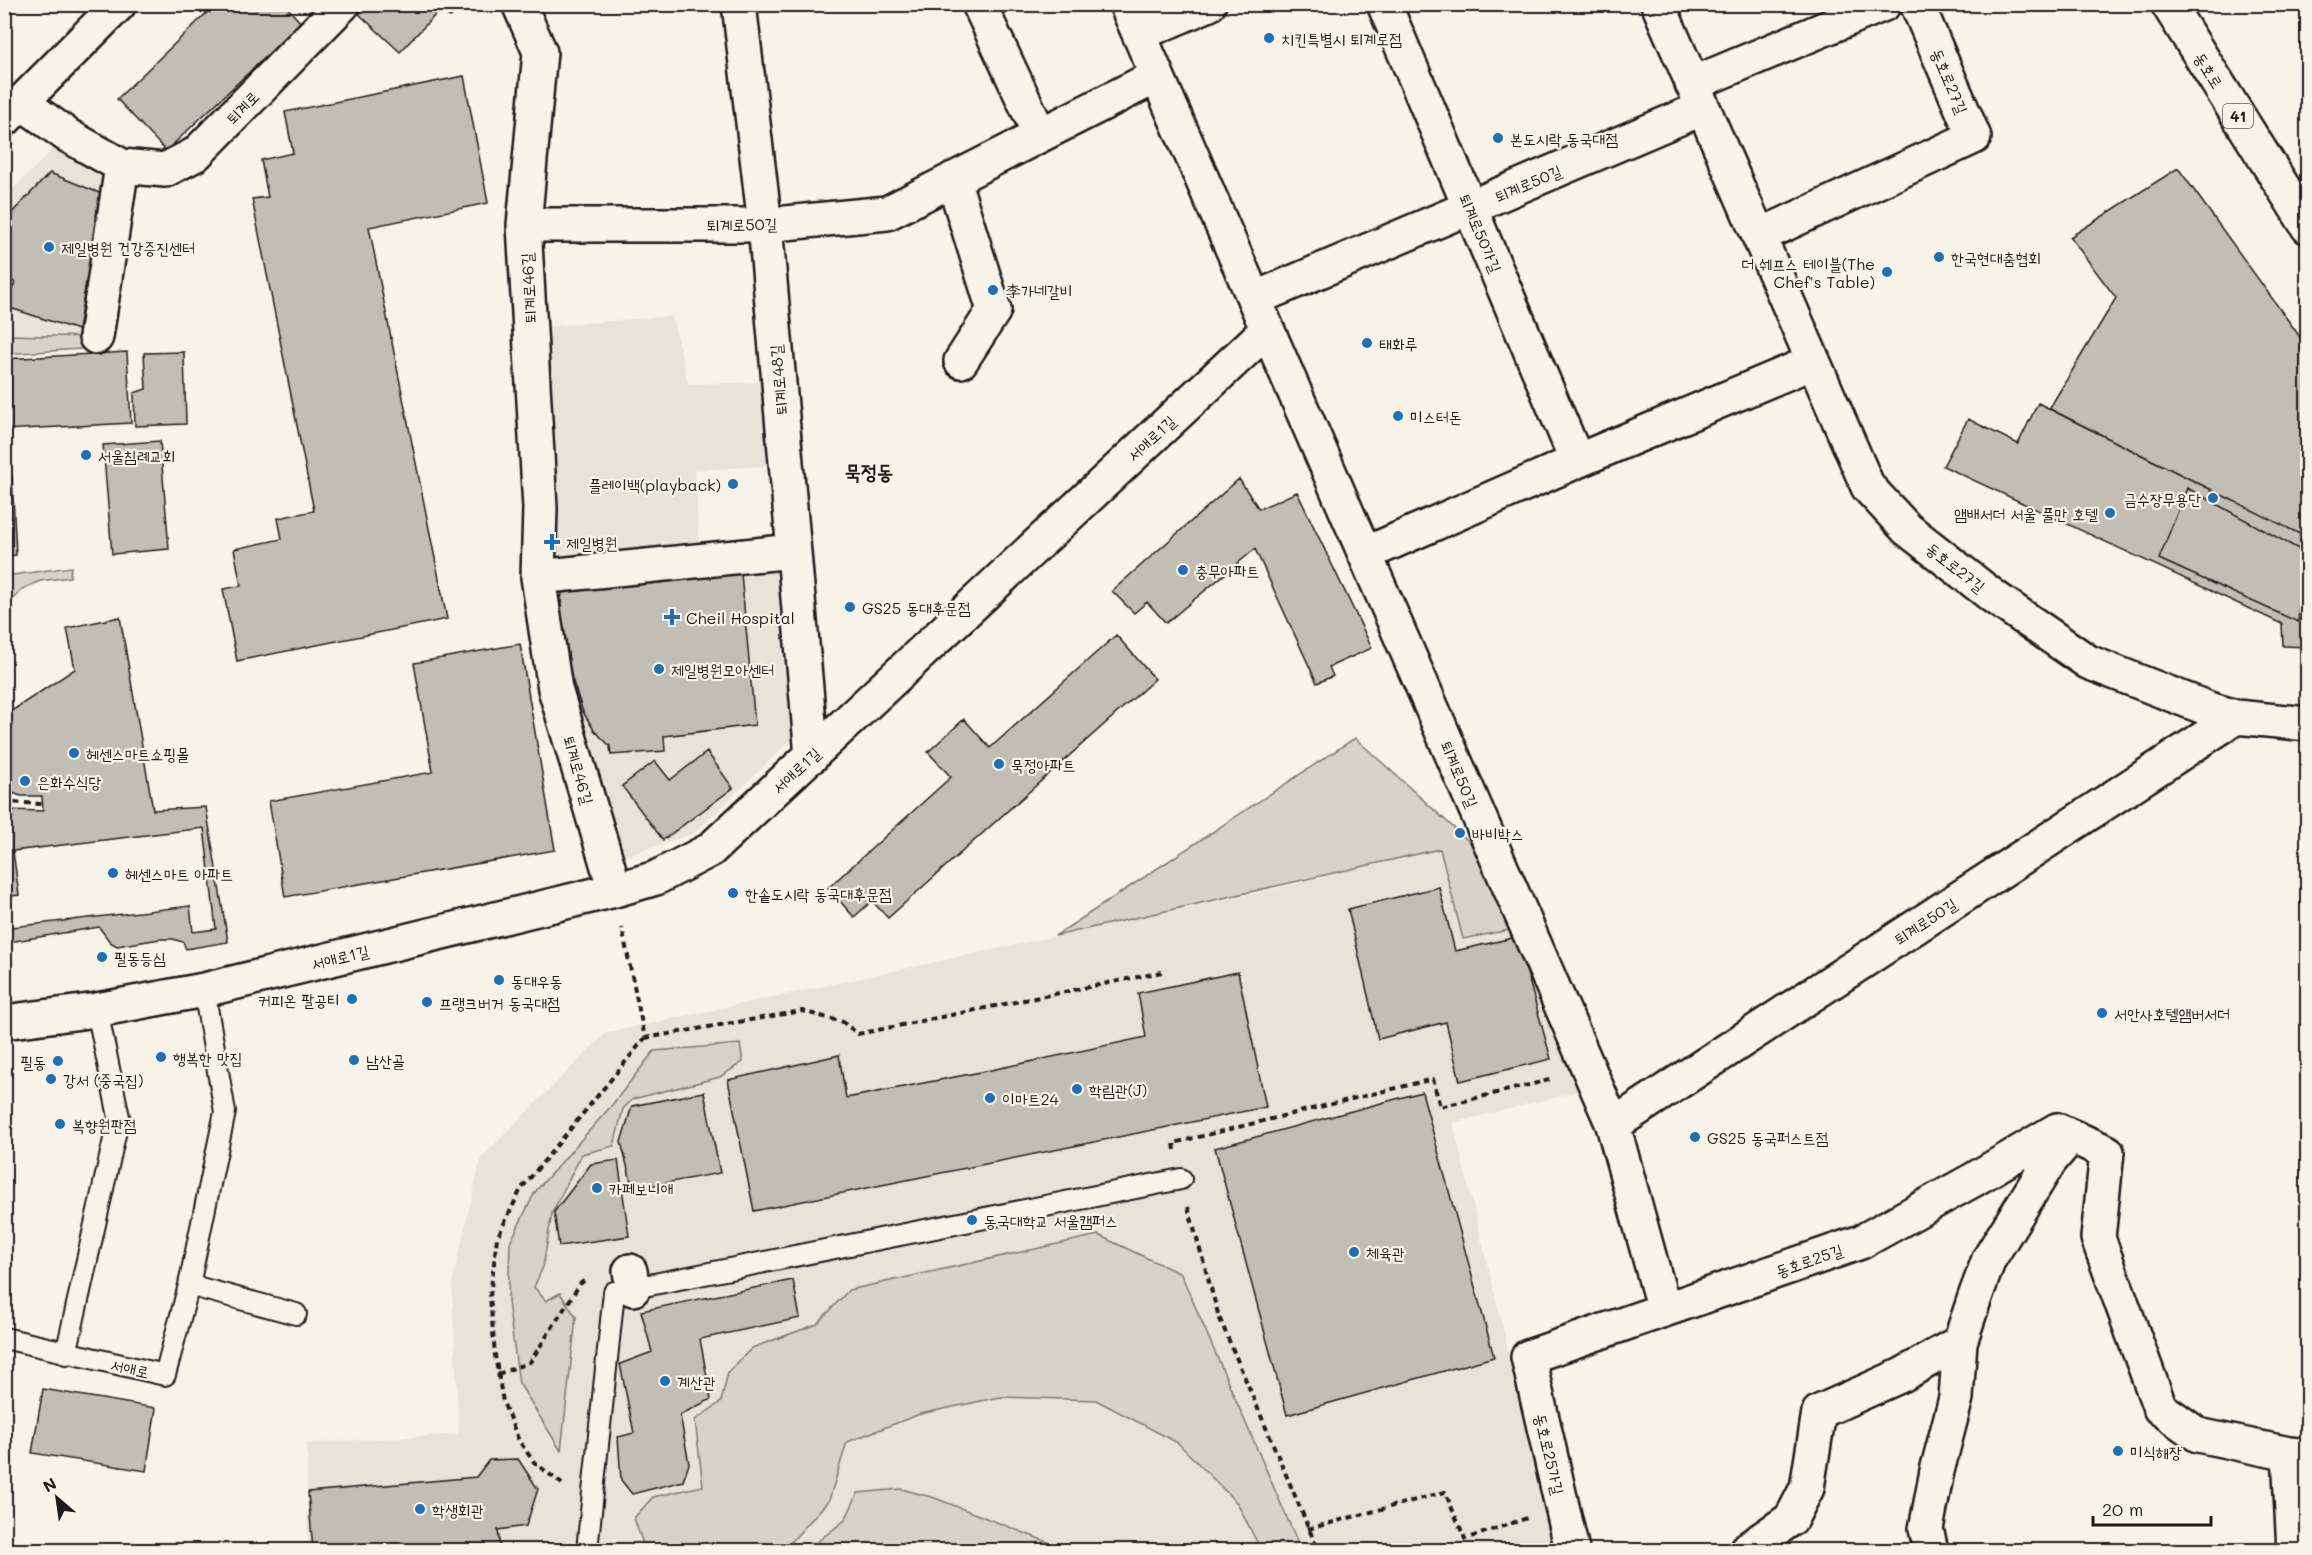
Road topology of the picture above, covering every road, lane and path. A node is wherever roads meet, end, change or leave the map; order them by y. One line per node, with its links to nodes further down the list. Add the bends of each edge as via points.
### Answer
1 (118, 4): 16 (street, 퇴계로)
2 (343, 4): 18 (street, 퇴계로, via 196,154 165,170)
3 (519, 4): 21 (street, 퇴계로46길, via 540,52)
4 (739, 4): 22 (street, 퇴계로48길)
5 (979, 4): 17 (street)
6 (1126, 4): 13 (street, 퇴계로50길)
7 (1209, 4): 13 (street)
8 (1384, 4): 20 (street, 퇴계로50가길)
9 (1658, 4): 15 (street, 동호로27길)
10 (1884, 4): 15 (street)
11 (1917, 4): 24 (street, 동호로27길, via 1974,137)
12 (2168, 4): 23 (street, 동호로 / 41)
13 (1139, 34): 14 (street, 퇴계로50길)
14 (1157, 76): 17 (street, 퇴계로50길); 25 (street, 퇴계로50길)
15 (1698, 96): 20 (street, 퇴계로50길); 24 (street, 동호로27길)
16 (13, 111): 18 (street, 퇴계로)
17 (1040, 135): 19 (street, 퇴계로50길)
18 (122, 166): 27 (street)
19 (952, 179): 22 (street, 퇴계로50길, via 887,213); 28 (street, via 994,310)
20 (1470, 208): 25 (street, 퇴계로50길); 30 (street, 퇴계로50가길)
21 (524, 225): 22 (street, 퇴계로50길); 33 (street, 퇴계로46길, via 540,508)
22 (765, 225): 31 (street, 퇴계로48길)
23 (2307, 227)
24 (1759, 236): 29 (street, 동호로27길)
25 (1254, 299): 26 (street, 퇴계로50길)
26 (1267, 330): 32 (street, 퇴계로50길); 36 (street, 서애로1길)
27 (96, 337)
28 (961, 361)
29 (1813, 362): 30 (street); 34 (street, 동호로27길, via 1868,488 1907,528 1994,597 2088,662)
30 (1576, 461): 32 (street)
31 (793, 551): 33 (street); 36 (street, 퇴계로48길)
32 (1365, 554): 46 (street, 퇴계로50길)
33 (538, 577): 39 (street, 퇴계로46길, via 555,689)
34 (2236, 717): 35 (street, 동호로27길); 46 (street, 퇴계로50길)
35 (2307, 724)
36 (812, 756): 39 (street, 서애로1길, via 710,850 656,878)
37 (4, 802): 38 (path)
38 (42, 804)
39 (615, 890): 41 (street, 서애로1길); 44 (path)
40 (1162, 972): 44 (path, via 858,1034 843,1022 802,1011)
41 (204, 990): 42 (street, 서애로1길); 50 (lane, via 225,1112)
42 (97, 1010): 43 (street, 서애로1길); 55 (lane, via 119,1117)
43 (4, 1022)
44 (645, 1038): 57 (path, via 522,1189 496,1238 490,1296)
45 (1555, 1079): 48 (path, via 1440,1107 1433,1079 1174,1143)
46 (1613, 1125): 51 (street, 퇴계로50길)
47 (2071, 1136): 51 (street, 동호로25길, via 2057,1130 1861,1242); 54 (street, via 2050,1161 1989,1259); 58 (street, 동호로25길, via 2107,1152 2098,1238 2160,1408 2198,1435)
48 (1181, 1179): 59 (lane, via 632,1280 614,1292); 61 (path, via 1219,1317)
49 (580, 1284): 57 (path, via 530,1362)
50 (189, 1286): 52 (lane); 55 (lane, 서애로, via 165,1375)
51 (1664, 1310): 56 (street, 동호로25길)
52 (296, 1314)
53 (4, 1338): 55 (lane, 서애로)
54 (1960, 1342): 65 (street, via 1902,1375 1819,1412 1807,1488 1791,1519); 66 (street, via 1956,1398 1926,1529)
55 (66, 1354)
56 (1528, 1357): 60 (street, 동호로25가길)
57 (498, 1374): 59 (path, via 503,1402 519,1441 534,1462)
58 (2298, 1455): 67 (street, 동호로25길)
59 (591, 1506): 62 (lane)
60 (1562, 1506): 61 (path, via 1466,1539 1445,1492); 64 (street, 동호로25가길)
61 (1308, 1529): 63 (path)
62 (587, 1551)
63 (1318, 1551)
64 (1572, 1551)
65 (1746, 1551)
66 (1931, 1551)
67 (2294, 1551)

